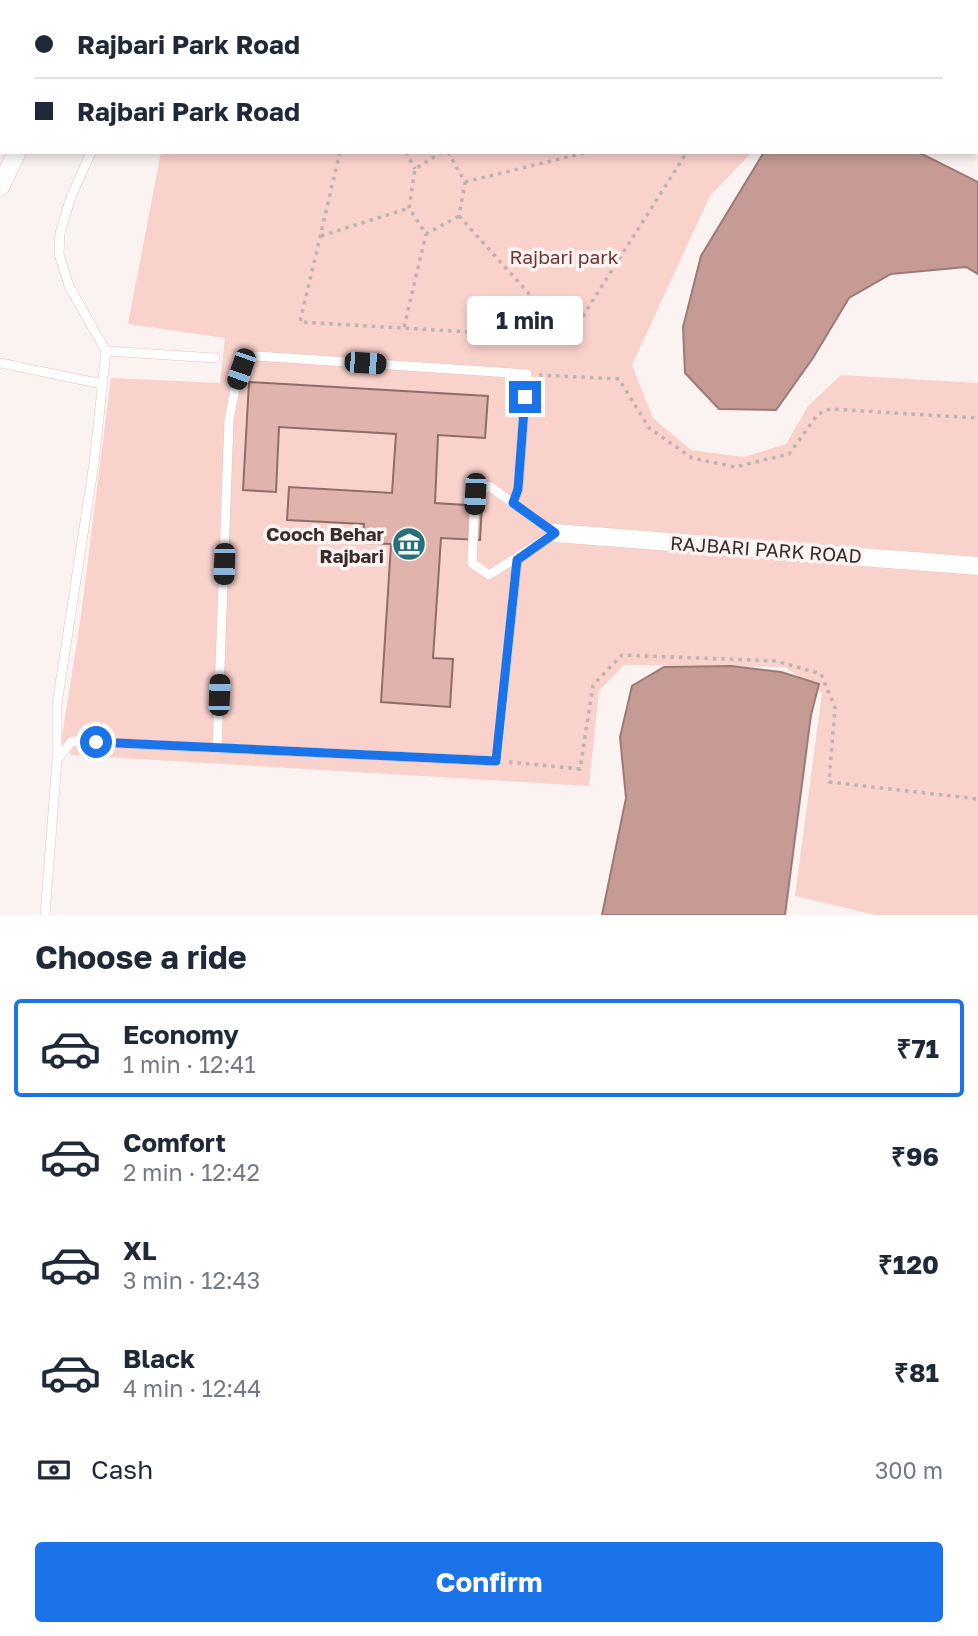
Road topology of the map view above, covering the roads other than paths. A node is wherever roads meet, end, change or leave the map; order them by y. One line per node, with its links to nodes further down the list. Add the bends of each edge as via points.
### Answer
1 (16, 154): 3 (street)
2 (90, 154): 4 (lane, via 71,197 59,254 69,286)
3 (0, 187)
4 (106, 351): 5 (lane); 7 (lane)
5 (215, 358)
6 (0, 363): 7 (lane)
7 (102, 384): 13 (lane, via 57,704)
8 (513, 503): 9 (lane); 10 (lane, via 489,486 475,494 472,563 489,575); 12 (lane, via 527,374 247,359 229,420)
9 (555, 533): 10 (lane); 11 (street, RAJBARI PARK ROAD)
10 (517, 560): 12 (lane, via 496,761)
11 (978, 566)
12 (217, 748): 13 (lane, via 72,741)
13 (57, 760): 14 (lane)
14 (45, 915)

